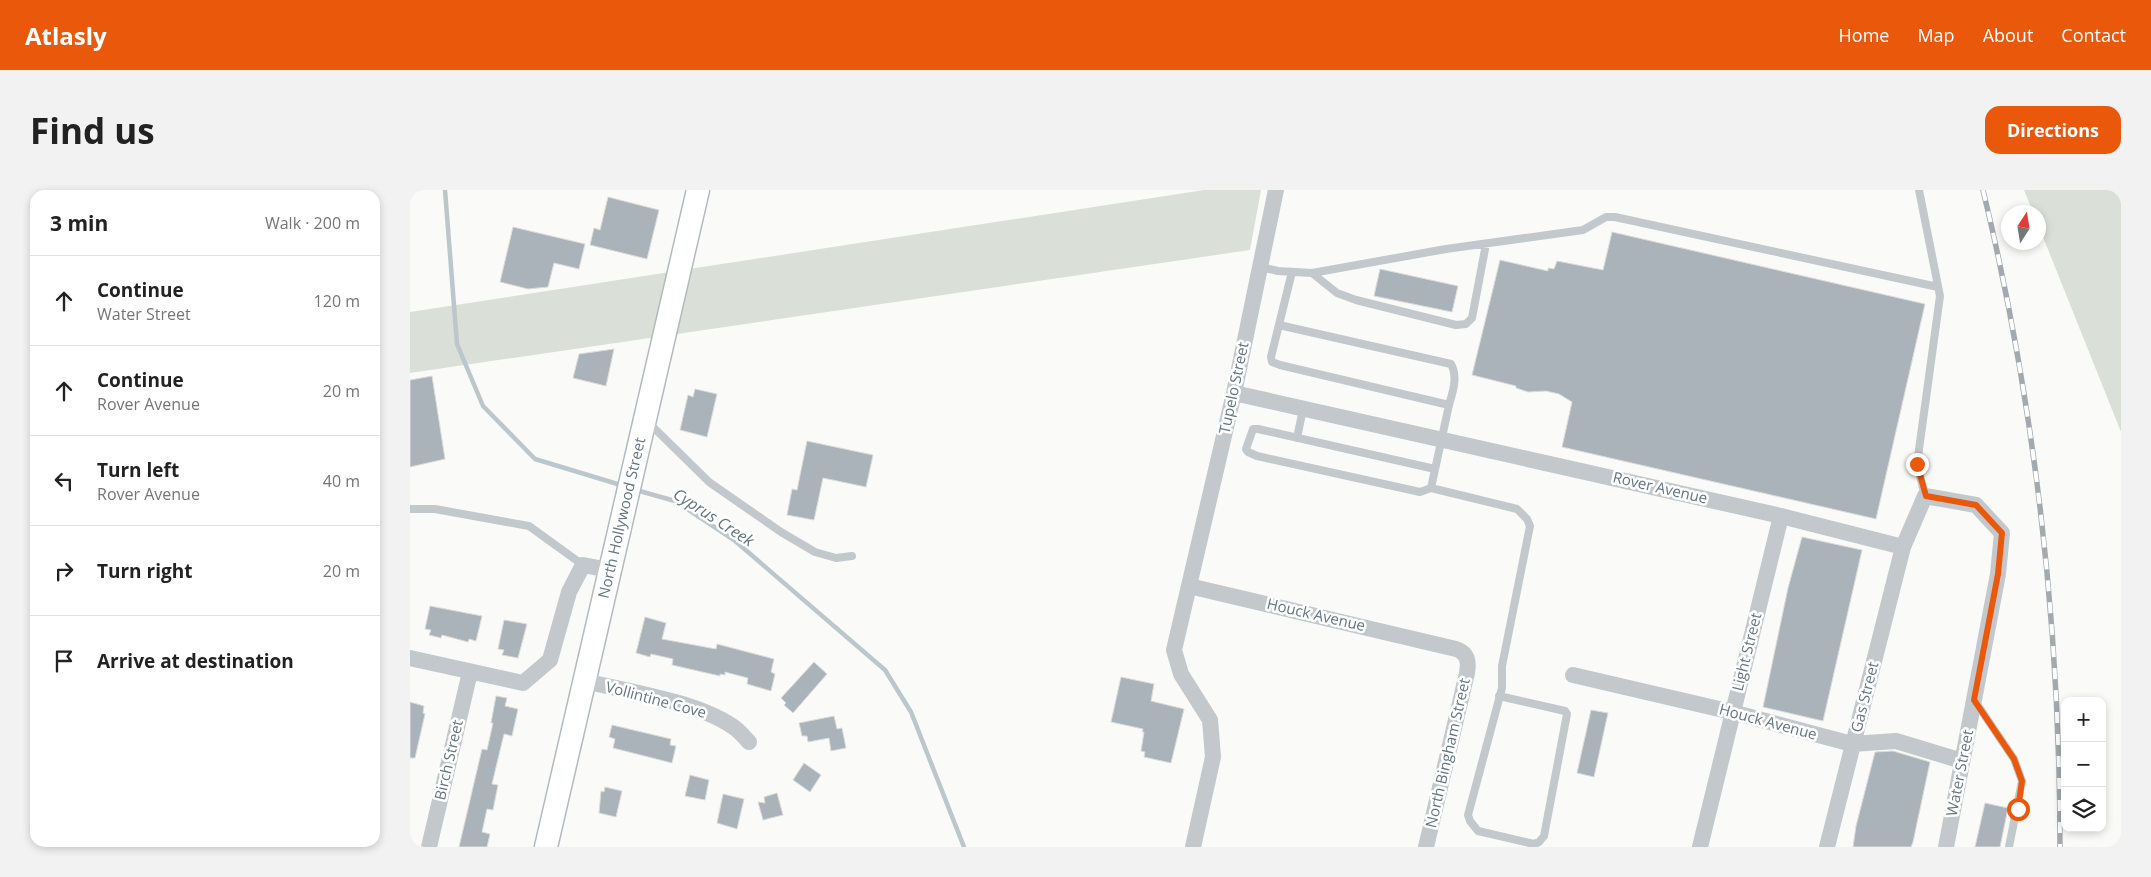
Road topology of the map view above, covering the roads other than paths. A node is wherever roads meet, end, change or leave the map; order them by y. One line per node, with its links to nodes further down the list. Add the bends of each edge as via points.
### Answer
1 (698, 190): 13 (main road, North Hollywood Street)
2 (1276, 190): 5 (street, Tupelo Street)
3 (1919, 190): 8 (lane)
4 (1486, 244): 7 (lane); 7 (lane, via 1472,318 1466,324 1456,325 1356,300 1337,293); 8 (lane, via 1583,230 1615,217)
5 (1260, 267): 6 (lane); 10 (street, Tupelo Street)
6 (1292, 272): 7 (lane); 9 (lane)
7 (1312, 273)
8 (1938, 287): 18 (lane, via 1940,296 1917,464)
9 (1279, 325): 11 (lane, via 1450,364 1455,380); 11 (lane, via 1270,357 1272,362)
10 (1234, 393): 12 (street, Rover Avenue); 25 (street, Tupelo Street)
11 (1449, 405): 15 (lane)
12 (1304, 409): 14 (lane); 15 (street, Rover Avenue)
13 (645, 418): 22 (lane, via 709,482 781,532 815,552 836,558); 24 (main road, North Hollywood Street)
14 (1297, 438): 16 (lane); 17 (lane, via 1252,429 1246,449 1257,456 1420,492)
15 (1442, 440): 16 (lane); 20 (street, Rover Avenue)
16 (1435, 469): 17 (lane)
17 (1431, 488): 31 (lane, via 1517,509 1530,526)
18 (1926, 496): 21 (street); 32 (street, Water Street, via 1976,505 2002,533 1998,574)
19 (410, 509): 23 (lane, via 435,509 529,526)
20 (1781, 516): 21 (street, Rover Avenue); 33 (street, Light Street)
21 (1903, 547): 35 (street, Gas Street)
22 (852, 556)
23 (583, 565): 24 (street); 28 (street, via 569,592 550,660 523,683)
24 (609, 570): 30 (main road, North Hollywood Street)
25 (1190, 586): 26 (street, Houck Avenue); 40 (street, Tupelo Street, via 1174,650 1181,674 1210,720 1213,757)
26 (1443, 645): 41 (street, North Bingham Street, via 1461,651 1468,659 1468,667)
27 (410, 658): 28 (street)
28 (470, 672): 38 (street, Birch Street)
29 (1573, 674): 33 (street, Houck Avenue)
30 (585, 681): 34 (street, Vollintine Cove, via 692,707 734,727); 39 (main road, North Hollywood Street)
31 (1499, 696): 37 (lane, via 1567,714); 37 (lane, via 1468,815 1478,831)
32 (1974, 700): 36 (street, Water Street); 45 (lane, Water Street, via 2014,759 2022,781)
33 (1732, 712): 35 (street, Houck Avenue); 42 (street, Light Street)
34 (749, 742)
35 (1852, 744): 36 (street, Houck Avenue, via 1896,741); 43 (street, Gas Street)
36 (1962, 761): 44 (street, Water Street)
37 (1540, 845)
38 (429, 847)
39 (546, 847)
40 (1193, 847)
41 (1426, 847)
42 (1700, 847)
43 (1827, 847)
44 (1946, 847)
45 (2009, 847)

